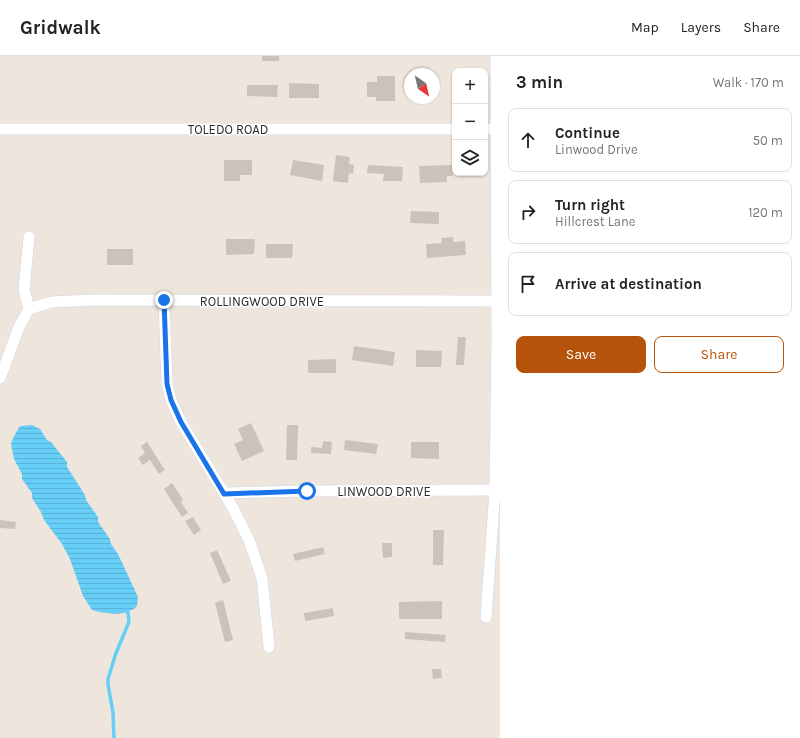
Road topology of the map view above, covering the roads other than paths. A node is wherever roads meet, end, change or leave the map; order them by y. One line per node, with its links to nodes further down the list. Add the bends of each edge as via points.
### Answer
1 (496, 56): 2 (street)
2 (498, 82): 6 (street)
3 (0, 129): 4 (street, TOLEDO ROAD)
4 (452, 129)
5 (488, 129): 6 (street)
6 (496, 129): 7 (street)
7 (498, 225): 10 (street)
8 (29, 237): 11 (street, via 24,289)
9 (164, 300): 10 (street, ROLLINGWOOD DRIVE); 11 (street, ROLLINGWOOD DRIVE, via 50,302); 14 (street, via 167,384 171,400 181,422)
10 (497, 301): 13 (street)
11 (29, 309): 12 (street, via 19,327)
12 (0, 378)
13 (495, 490): 14 (street, LINWOOD DRIVE); 15 (street)
14 (224, 494): 16 (street, via 239,518 260,571)
15 (486, 617)
16 (269, 646)

